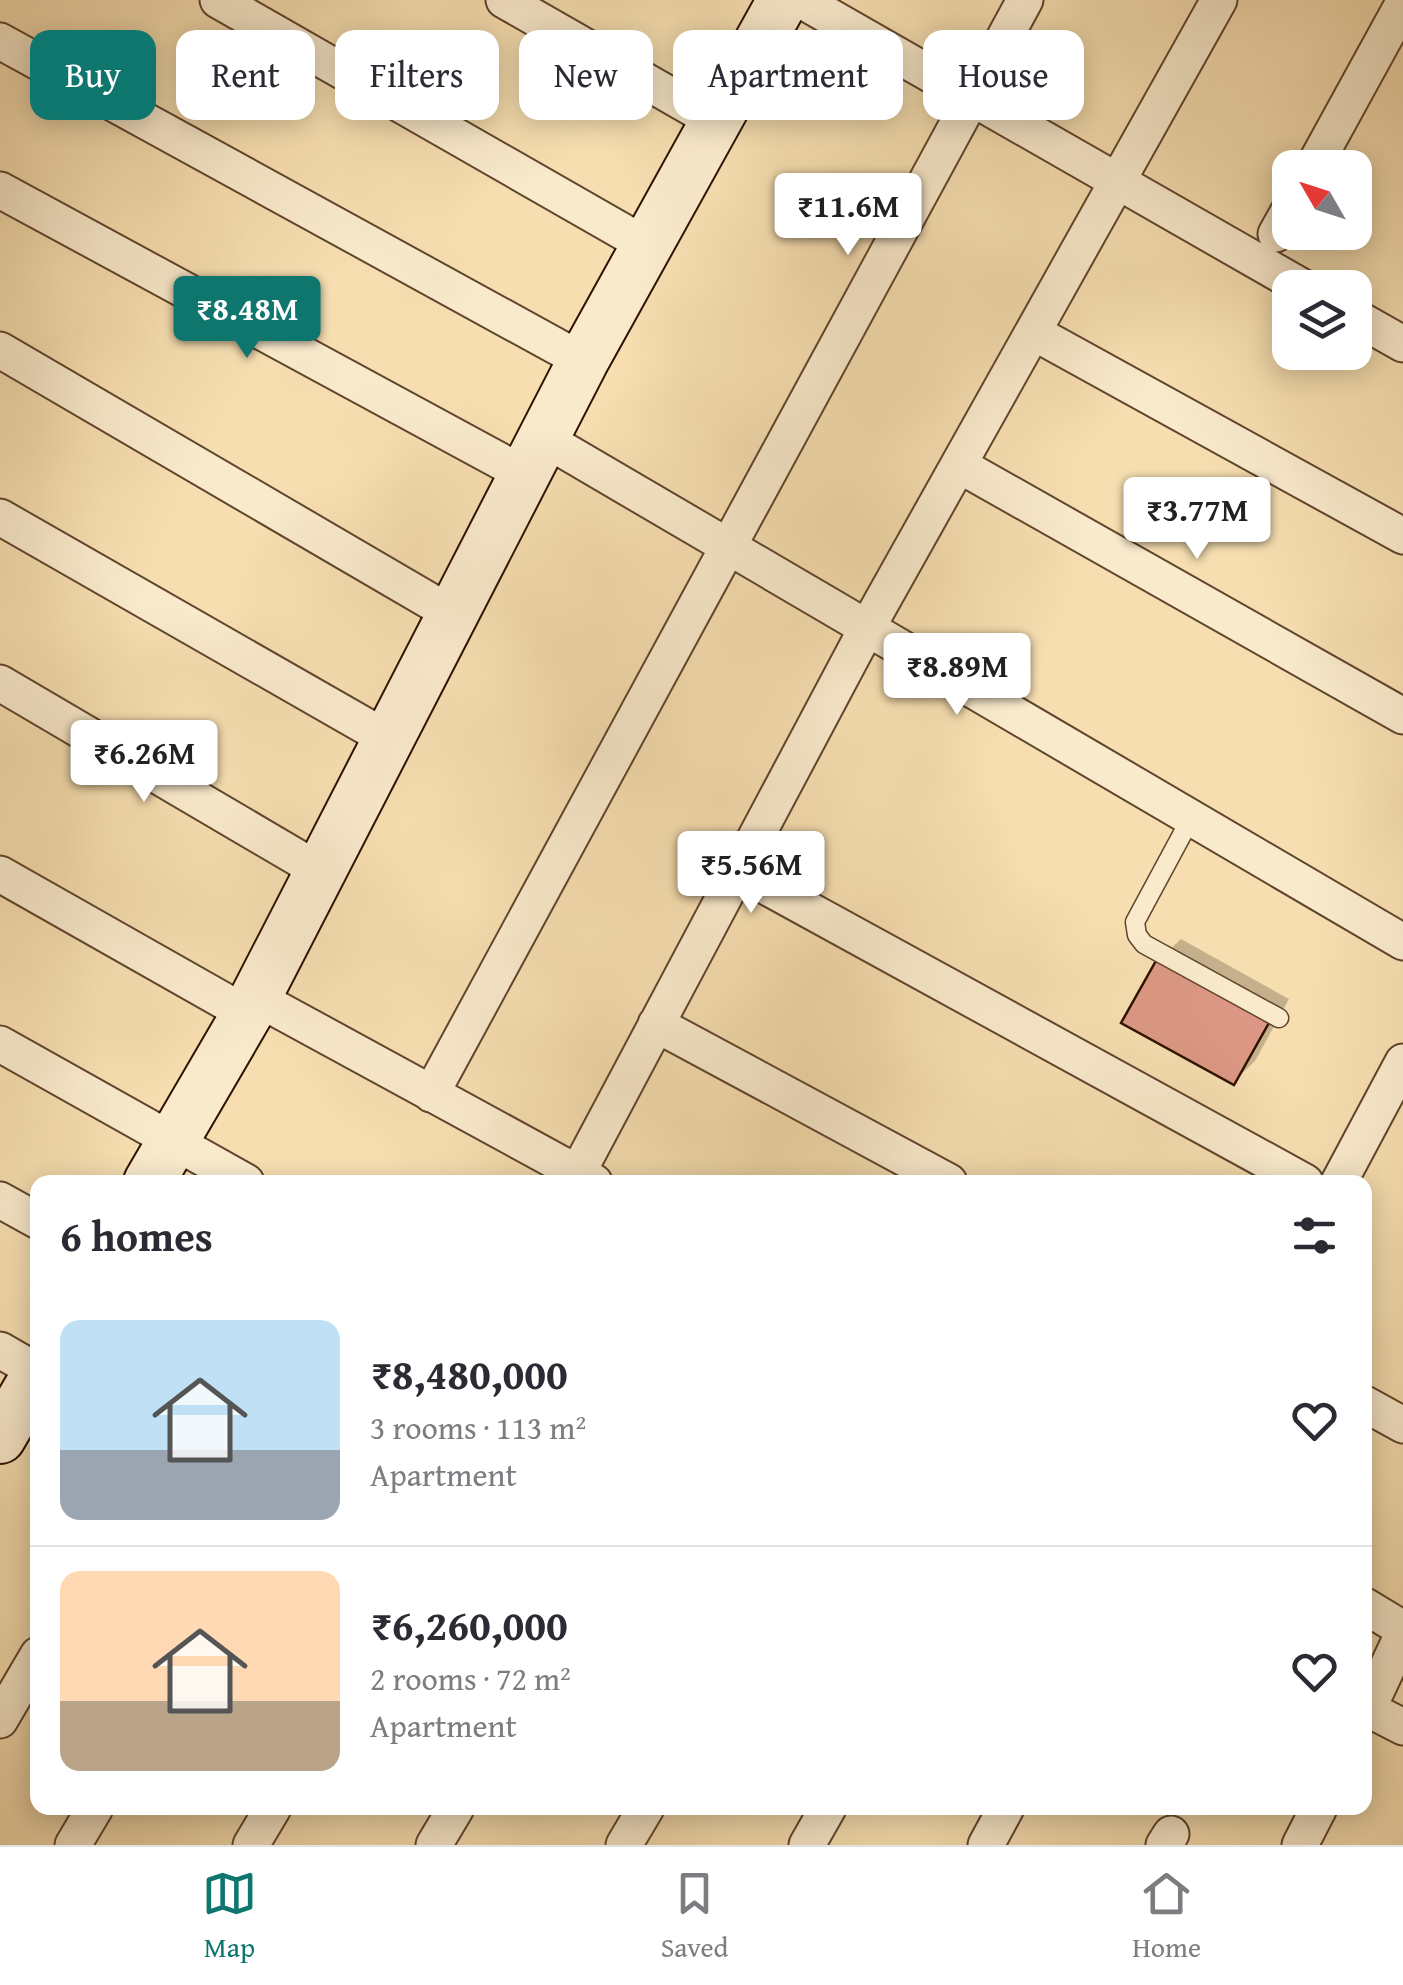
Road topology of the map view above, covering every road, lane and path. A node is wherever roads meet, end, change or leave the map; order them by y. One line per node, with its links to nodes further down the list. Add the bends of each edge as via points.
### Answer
1 (218, 0): 17 (street)
2 (504, 0): 13 (street)
3 (783, 0): 13 (street)
4 (801, 0): 10 (street)
5 (1025, 0): 8 (street)
6 (1220, 0): 15 (street)
7 (1403, 4): 14 (street)
8 (1009, 30)
9 (0, 40): 23 (street)
10 (923, 68)
11 (960, 120): 28 (street)
12 (1014, 120): 15 (street)
13 (715, 121): 17 (street)
14 (1323, 150)
15 (1118, 181): 18 (street); 20 (street)
16 (0, 190): 24 (street)
17 (646, 244): 23 (street)
18 (1273, 270)
19 (1372, 327): 21 (street)
20 (1033, 332): 25 (street); 27 (street)
21 (1403, 344)
22 (0, 350): 29 (street)
23 (584, 361): 24 (street)
24 (534, 456): 28 (street); 29 (street)
25 (959, 465): 30 (street); 32 (street)
26 (0, 517): 33 (street)
27 (1403, 536)
28 (727, 546): 30 (street); 44 (street)
29 (452, 614): 33 (street)
30 (866, 628): 34 (street); 36 (street)
31 (0, 683): 35 (street)
32 (1403, 716)
33 (388, 739): 35 (street)
34 (1191, 818): 38 (street); 40 (lane, via 1135,922 1136,934)
35 (320, 871): 39 (street)
36 (738, 871): 41 (street); 50 (street)
37 (0, 874): 39 (street)
38 (1403, 942)
39 (251, 1005): 44 (street); 45 (street)
40 (1280, 1018)
41 (656, 1024): 48 (street); 49 (street)
42 (0, 1044): 45 (street)
43 (1403, 1062): 51 (street)
44 (431, 1094): 47 (street)
45 (160, 1162): 46 (street)
46 (216, 1175)
47 (580, 1175)
48 (586, 1175)
49 (936, 1175)
50 (1292, 1175)
51 (1343, 1175)
52 (0, 1200): 53 (street)
53 (30, 1216)
54 (0, 1350): 55 (street)
55 (30, 1367)
56 (30, 1386): 59 (street)
57 (1372, 1408): 58 (street)
58 (1403, 1424)
59 (0, 1438)
60 (1372, 1611): 61 (street)
61 (1403, 1632): 63 (street)
62 (30, 1669): 65 (street)
63 (1372, 1699)
64 (1372, 1714): 66 (street)
65 (0, 1720)
66 (1403, 1727)
67 (91, 1815): 74 (street)
68 (269, 1815): 75 (street)
69 (452, 1815): 76 (street)
70 (642, 1815): 77 (street)
71 (824, 1815): 78 (street)
72 (1002, 1815): 79 (street)
73 (1315, 1815): 80 (street)
74 (72, 1845)
75 (250, 1845)
76 (434, 1845)
77 (624, 1845)
78 (807, 1845)
79 (986, 1845)
80 (1300, 1845)

